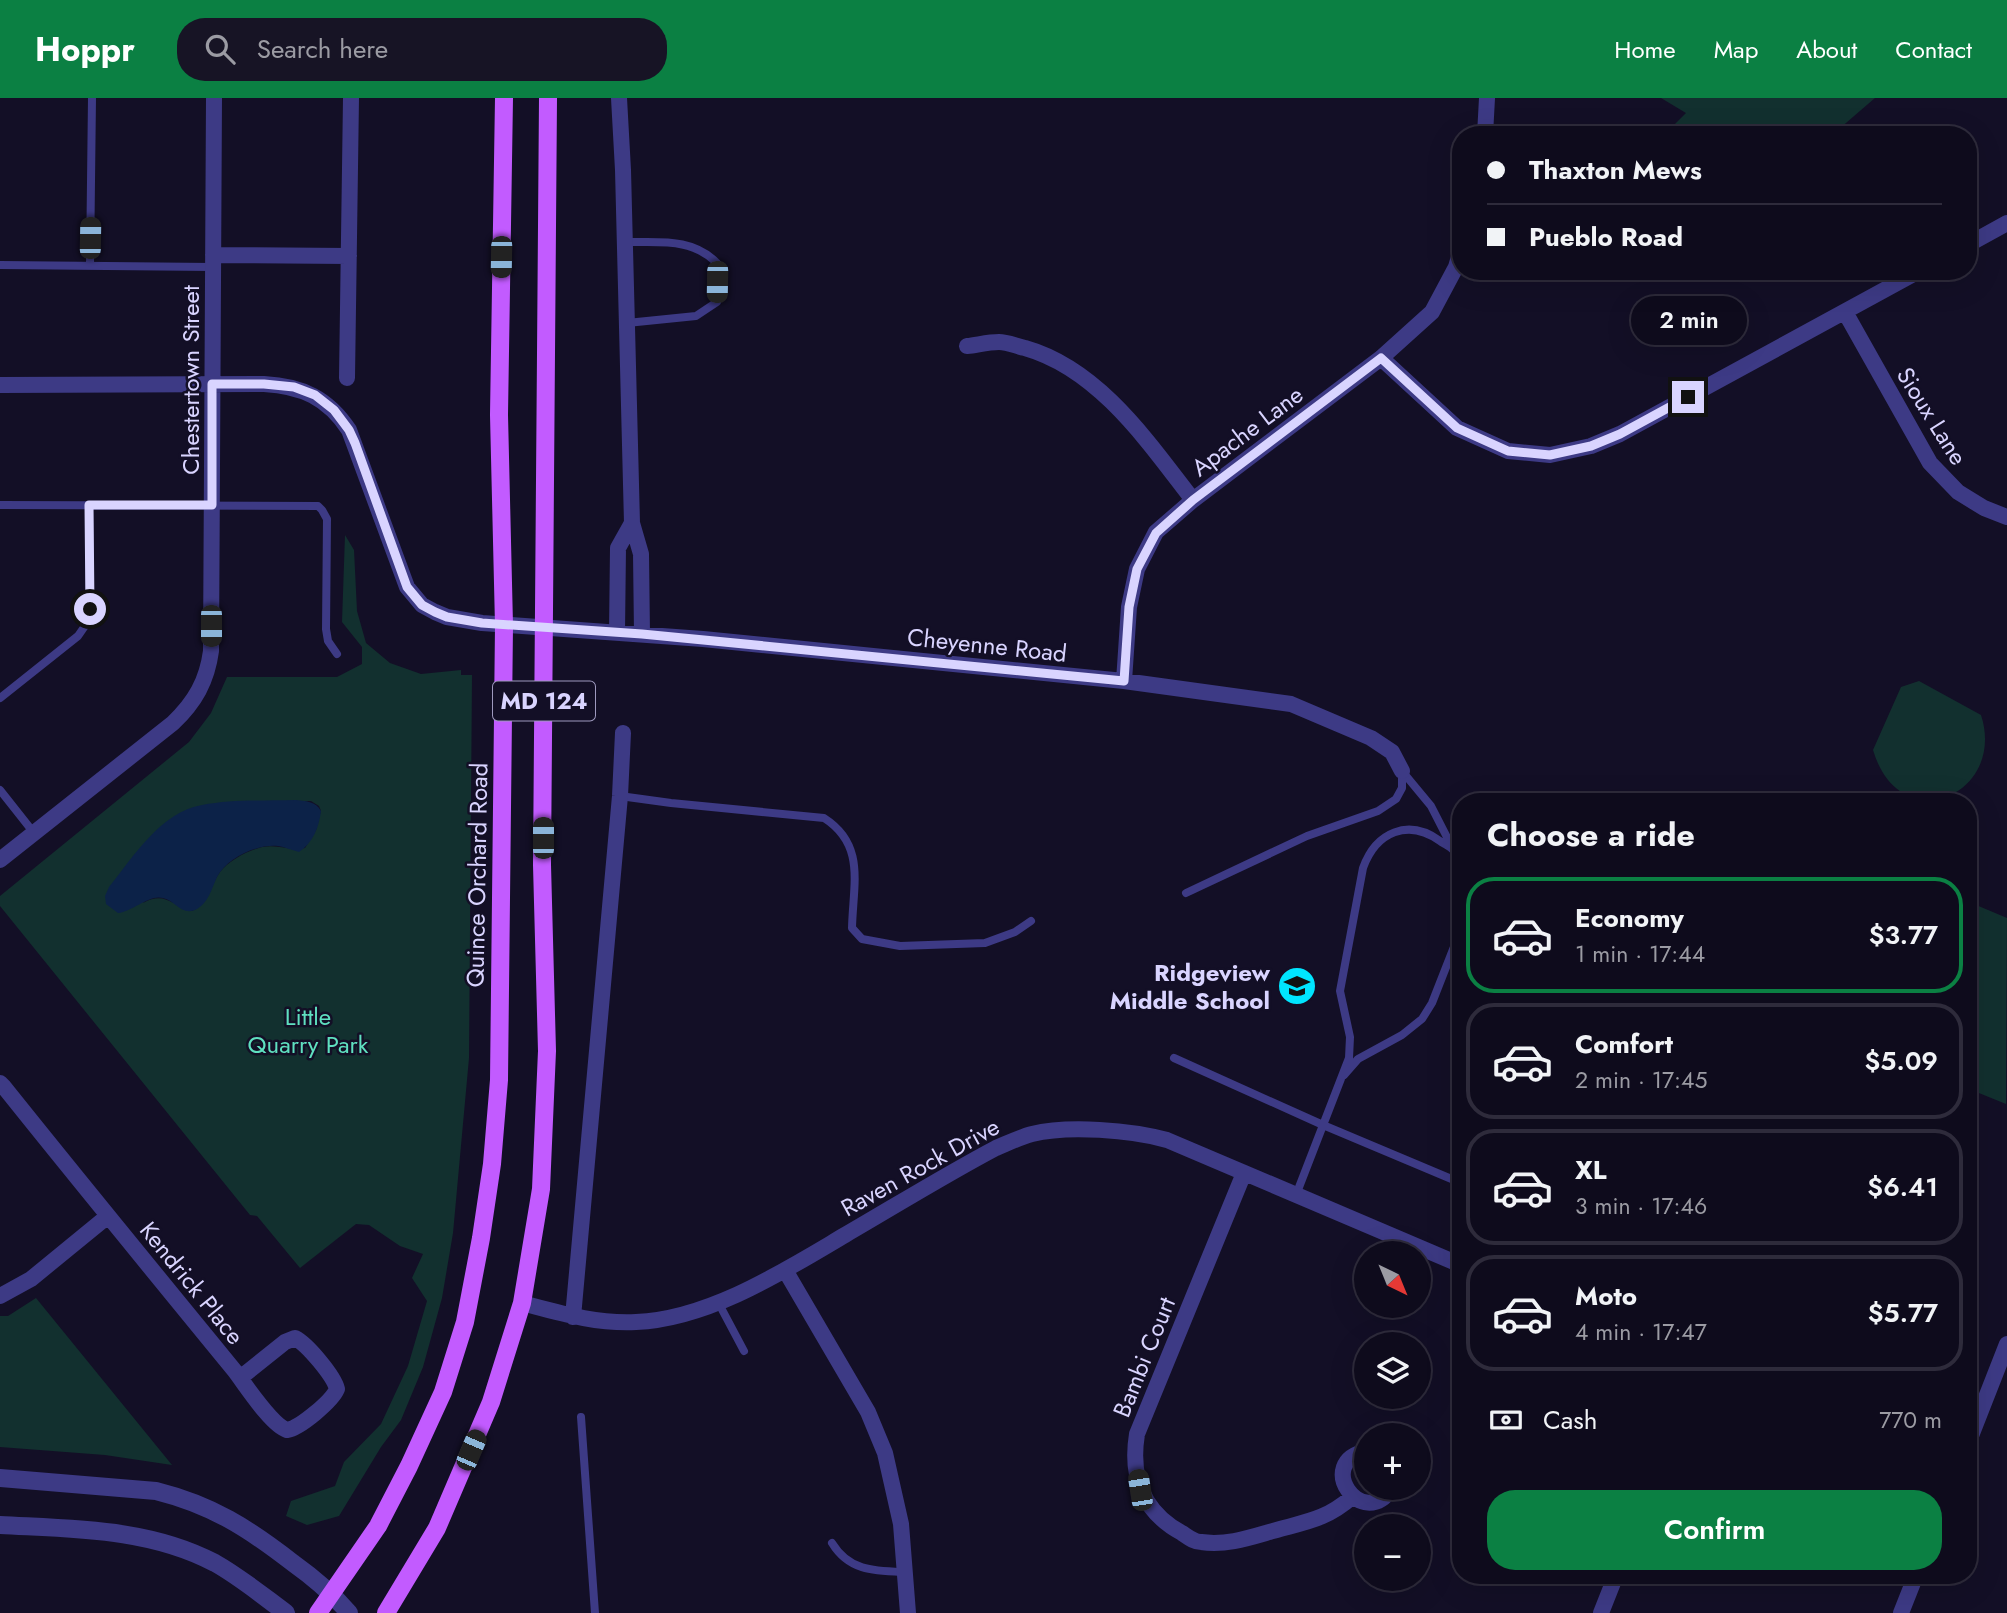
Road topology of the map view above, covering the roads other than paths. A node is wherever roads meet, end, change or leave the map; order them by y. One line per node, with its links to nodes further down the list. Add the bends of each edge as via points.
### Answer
1 (92, 98): 15 (lane)
2 (214, 98): 13 (street, Chestertown Street)
3 (351, 98): 12 (street)
4 (504, 98): 31 (main road, Quince Orchard Road / MD 124, via 499,415)
5 (548, 98): 32 (main road, MD 124)
6 (619, 98): 11 (street)
7 (1487, 98): 8 (street)
8 (1485, 126)
9 (2007, 223): 10 (street)
10 (1977, 240)
11 (625, 242): 19 (street); 19 (lane, via 682,244 705,251 717,263 717,302 696,316)
12 (349, 256): 13 (street); 22 (street)
13 (213, 261): 15 (lane); 23 (street, Chestertown Street)
14 (0, 265): 15 (lane)
15 (90, 266)
16 (1452, 274): 21 (street, Apache Lane, via 1432,312)
17 (1903, 280): 18 (street)
18 (1845, 312): 21 (street, via 1620,434 1550,455 1508,451 1457,428); 29 (street, Sioux Lane, via 1930,463 1958,492)
19 (627, 323): 30 (street)
20 (967, 346): 25 (street, via 1000,342 1043,354 1087,381 1147,440)
21 (1381, 358): 25 (street, Apache Lane)
22 (347, 378)
23 (212, 384): 24 (street, Cheyenne Road); 28 (street, Chestertown Street); 31 (street, Cheyenne Road, via 294,387 325,402 342,419 355,443 397,563 414,597 447,617)
24 (0, 385)
25 (1193, 500): 36 (street, Apache Lane, via 1156,533 1137,569 1129,607)
26 (0, 505): 27 (lane)
27 (89, 505): 28 (lane); 37 (lane, via 87,623 78,636)
28 (212, 505): 35 (lane, via 311,505 322,510 327,519 326,634); 42 (street, Chestertown Street, via 211,651 200,690 173,723)
29 (2007, 517)
30 (632, 523): 33 (street, via 618,548); 34 (street, via 641,554)
31 (504, 625): 32 (street, Cheyenne Road); 78 (main road, Quince Orchard Road / MD 124, via 499,1080 481,1238 465,1322 443,1392 378,1526)
32 (544, 628): 33 (street, Cheyenne Road); 61 (main road, MD 124, via 544,1145)
33 (617, 632): 34 (street, Cheyenne Road)
34 (642, 634): 36 (street, Cheyenne Road)
35 (337, 654)
36 (1124, 681): 39 (street, Cheyenne Road, via 1290,704 1371,738 1392,752)
37 (0, 698)
38 (623, 733): 41 (street)
39 (1402, 771): 43 (lane, via 1431,806); 46 (lane, via 1402,788 1396,799 1378,811 1307,836)
40 (0, 790): 42 (lane)
41 (620, 796): 47 (lane, via 824,818 847,838 853,855 852,928 862,939 900,946 985,943); 62 (street)
42 (34, 833): 45 (street, Chestertown Street)
43 (1452, 847)
44 (1452, 850): 50 (lane, via 1419,830 1401,830 1382,838 1368,854 1340,991 1350,1037)
45 (0, 860)
46 (1186, 893)
47 (1031, 921)
48 (1452, 952): 50 (lane, via 1422,1019 1358,1059)
49 (1174, 1058): 52 (lane)
50 (1342, 1077): 52 (lane)
51 (0, 1083): 56 (street, Kendrick Place)
52 (1323, 1125): 54 (lane); 55 (lane)
53 (1244, 1173): 55 (street, Raven Rock Drive); 58 (street, Raven Rock Drive, via 1167,1140 1123,1130 1033,1134 973,1160); 70 (street, Bambi Court, via 1137,1434 1134,1453 1140,1490 1170,1527 1198,1542 1232,1543 1327,1516)
54 (1452, 1179)
55 (1296, 1195): 57 (street, Raven Rock Drive)
56 (108, 1216): 59 (street, Kendrick Place, via 31,1279); 65 (street, Kendrick Place)
57 (1452, 1261)
58 (785, 1270): 60 (street, Raven Rock Drive); 75 (street, via 868,1412 886,1453 901,1524)
59 (0, 1296)
60 (718, 1302): 62 (street, Raven Rock Drive, via 685,1314 637,1322); 64 (lane)
61 (522, 1303): 62 (street, Raven Rock Drive); 82 (main road, MD 124, via 491,1402 442,1517)
62 (573, 1317)
63 (2007, 1344): 67 (street)
64 (744, 1351)
65 (240, 1378): 65 (street, Kendrick Place, via 287,1430 337,1389 295,1338)
66 (581, 1417): 83 (lane)
67 (1977, 1421)
68 (1354, 1455): 70 (street, via 1345,1466 1343,1483)
69 (0, 1478): 78 (street, via 180,1497 263,1539)
70 (1352, 1497)
71 (1362, 1500): 72 (street)
72 (1379, 1500)
73 (0, 1525): 79 (street, via 115,1533 166,1543 218,1565)
74 (832, 1543): 75 (lane, via 850,1564 866,1570)
75 (904, 1572): 84 (street)
76 (1612, 1584): 85 (street)
77 (1912, 1584): 86 (street)
78 (333, 1594): 80 (main road, Quince Orchard Road / MD 124); 81 (street)
79 (286, 1613)
80 (318, 1613)
81 (349, 1613)
82 (386, 1613)
83 (595, 1613)
84 (908, 1613)
85 (1601, 1613)
86 (1901, 1613)

